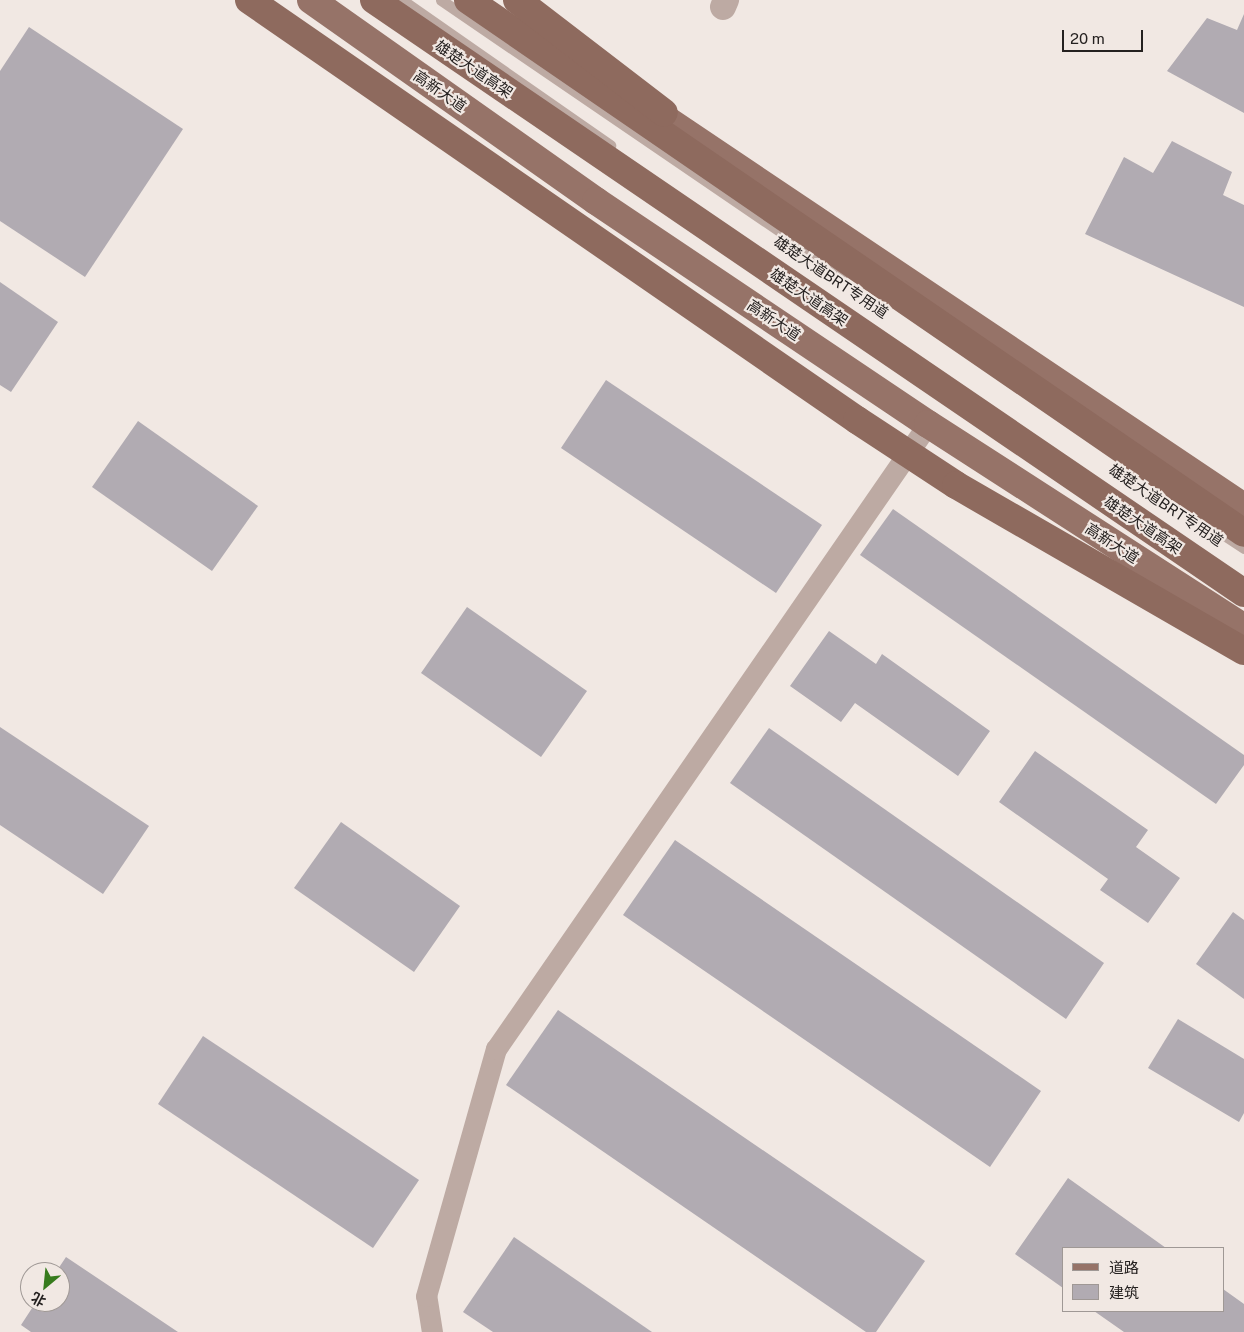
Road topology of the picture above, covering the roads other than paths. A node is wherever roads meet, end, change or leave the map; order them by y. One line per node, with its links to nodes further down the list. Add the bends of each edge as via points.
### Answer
1 (249, 0): 21 (highway, via 956,485)
2 (311, 0): 15 (main road, 高新大道, via 588,195)
3 (364, 0): 10 (highway)
4 (374, 0): 10 (highway, 雄楚大道高架)
5 (402, 0): 11 (lane)
6 (441, 0): 12 (lane, 雄楚大道BRT专用道)
7 (468, 0): 13 (highway)
8 (491, 0): 16 (main road, via 910,286)
9 (517, 0): 13 (highway)
10 (472, 68): 19 (highway, 雄楚大道高架)
11 (625, 155)
12 (851, 280)
13 (902, 297): 17 (highway)
14 (1040, 409): 18 (lane, 雄楚大道BRT专用道)
15 (928, 424): 20 (main road, 高新大道); 22 (street, via 496,1049 426,1296)
16 (1244, 507)
17 (1244, 533)
18 (1244, 548)
19 (1244, 593)
20 (1244, 628)
21 (1244, 651)
22 (432, 1332)

